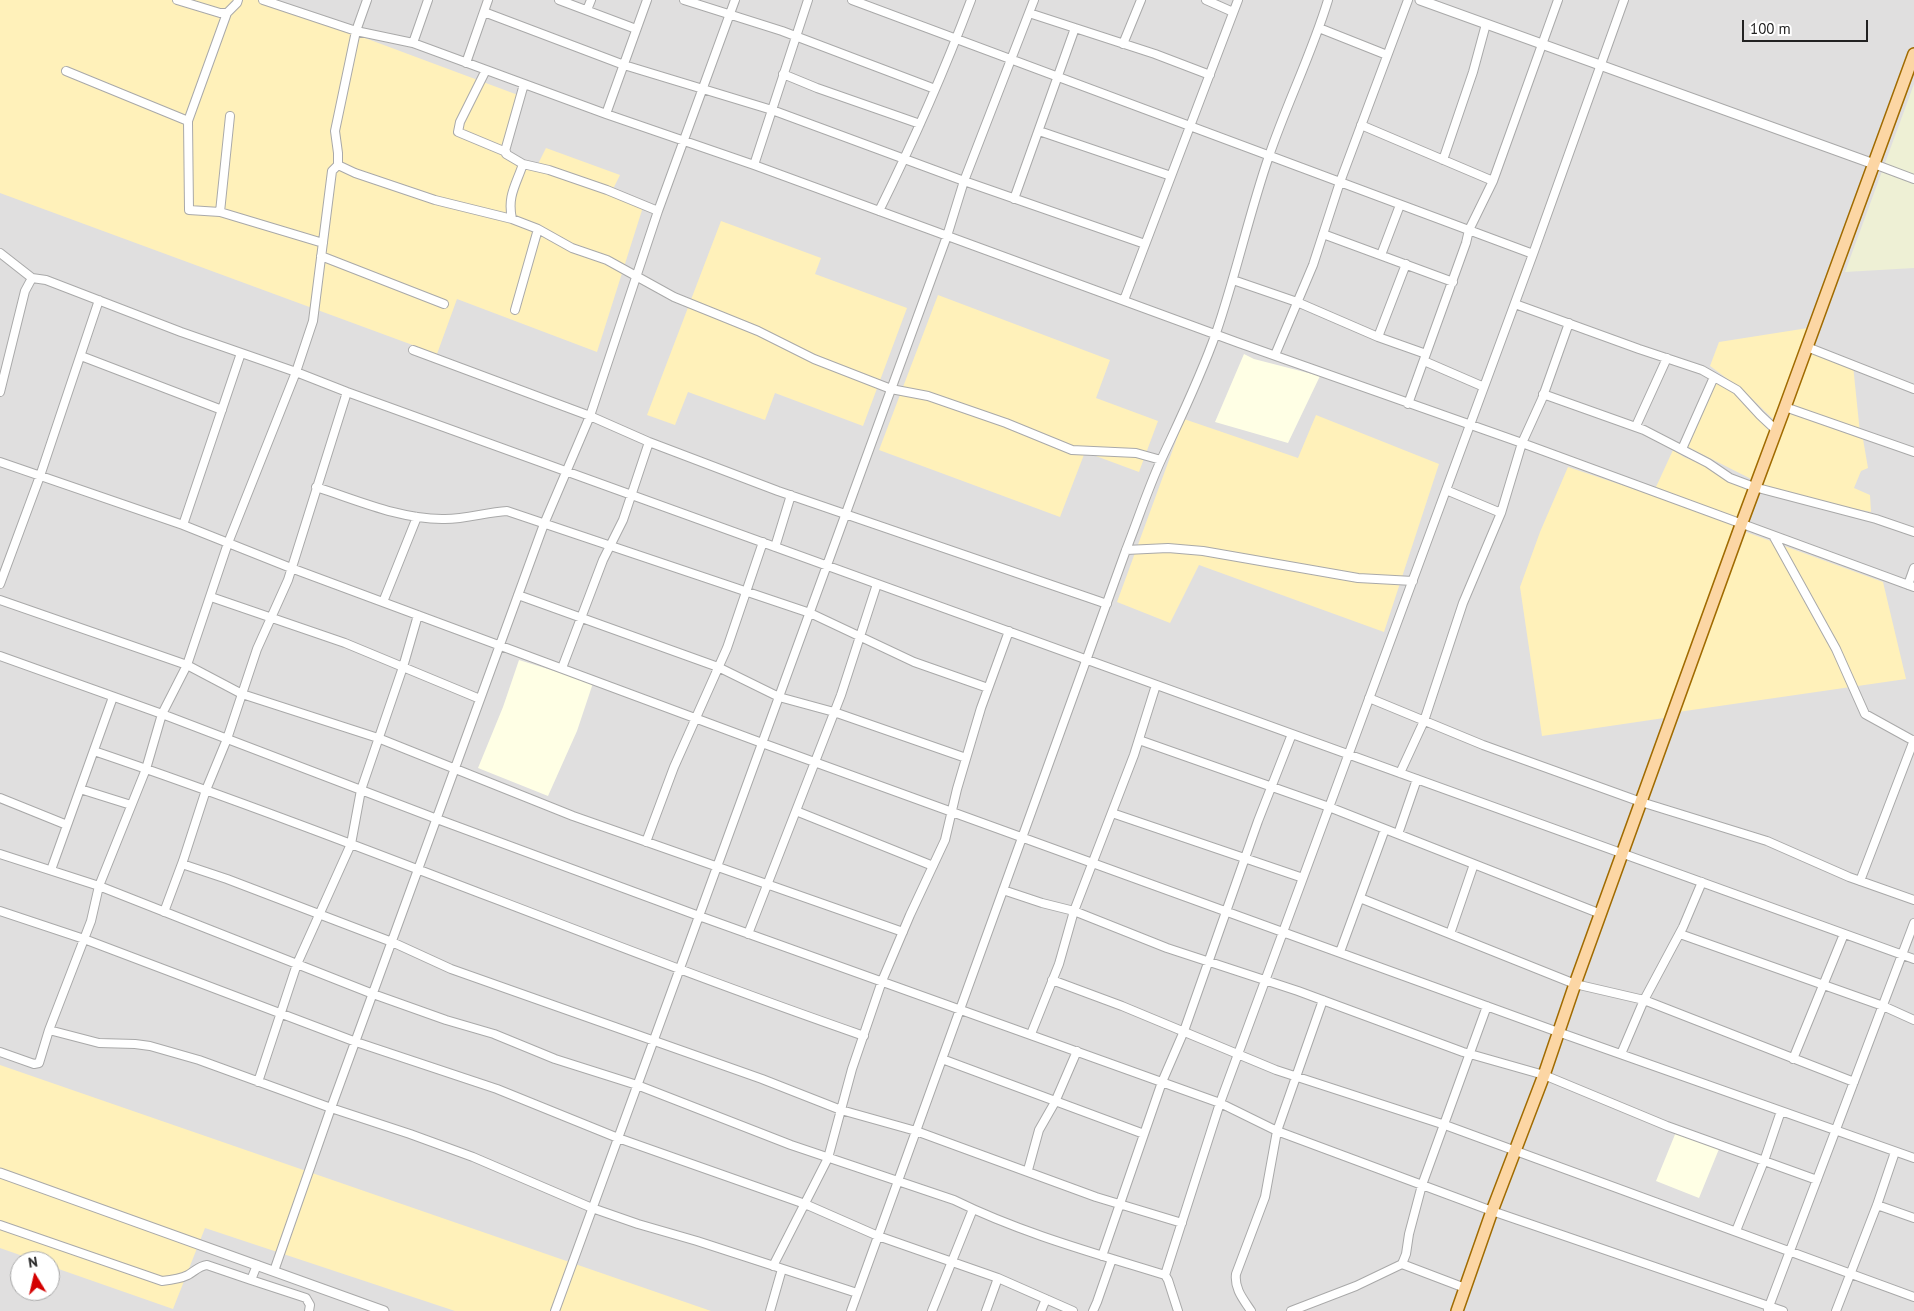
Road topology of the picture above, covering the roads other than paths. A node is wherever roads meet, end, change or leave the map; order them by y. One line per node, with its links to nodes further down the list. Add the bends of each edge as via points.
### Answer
1 (177, 0): 27 (street)
2 (238, 0): 27 (street)
3 (263, 0): 34 (street)
4 (366, 0): 34 (street)
5 (428, 0): 37 (street)
6 (488, 0): 25 (street)
7 (559, 0): 24 (street)
8 (591, 0): 24 (street)
9 (647, 0): 33 (street)
10 (684, 0): 29 (street)
11 (735, 0): 29 (street)
12 (808, 0): 35 (street)
13 (852, 0): 36 (street)
14 (972, 0): 36 (street)
15 (1034, 0): 28 (street)
16 (1141, 0): 38 (street)
17 (1206, 0): 26 (street)
18 (1238, 0): 26 (street)
19 (1328, 0): 32 (street)
20 (1408, 0): 41 (street)
21 (1420, 0): 30 (street)
22 (1558, 0): 39 (street)
23 (1624, 0): 45 (street)
24 (587, 10): 33 (street)
25 (484, 12): 43 (street); 44 (street)
26 (1233, 12): 49 (street)
27 (227, 13): 57 (street)
28 (1029, 14): 31 (street); 42 (street)
29 (730, 15): 35 (street); 53 (street)
30 (1486, 24): 39 (street); 66 (street)
31 (1075, 28): 38 (street); 50 (street)
32 (1320, 28): 41 (street); 64 (street)
33 (636, 29): 44 (street)
34 (356, 31): 37 (street); 69 (street, via 335,131)
35 (796, 36): 48 (street); 52 (street)
36 (957, 39): 42 (street); 52 (street)
37 (413, 43): 43 (street)
38 (1122, 44): 49 (street)
39 (1543, 44): 45 (street); 74 (street)
40 (1914, 54): 68 (main road)
41 (1387, 55): 59 (street)
42 (1012, 60): 50 (street); 73 (street)
43 (466, 63): 46 (street)
44 (624, 65): 53 (street); 55 (street)
45 (1601, 66): 68 (street); 89 (street)
46 (486, 70): 51 (street); 63 (street, via 458,132)
47 (66, 71): 57 (street)
48 (783, 74): 54 (street); 58 (street)
49 (1210, 75): 60 (street)
50 (1058, 76): 60 (street); 61 (street)
51 (524, 84): 55 (street); 63 (street)
52 (935, 89): 58 (street)
53 (702, 90): 54 (street); 62 (street)
54 (772, 110): 65 (street); 70 (street)
55 (606, 114): 62 (street)
56 (230, 116): 80 (street)
57 (188, 121): 80 (street, via 189,210)
58 (920, 124): 65 (street)
59 (1361, 125): 66 (street); 75 (street)
60 (1190, 126): 64 (street); 71 (street)
61 (1039, 131): 71 (street); 76 (street)
62 (684, 140): 70 (street); 78 (street)
63 (506, 152): 67 (street)
64 (1269, 156): 75 (street); 95 (street)
65 (905, 159): 73 (street); 79 (street)
66 (1443, 160): 74 (street)
67 (523, 164): 78 (street, via 607,190); 81 (street, via 512,190)
68 (1874, 164): 72 (street); 106 (main road)
69 (338, 165): 81 (street, via 435,200); 86 (street, via 332,171)
70 (754, 165): 79 (street)
71 (1171, 176): 87 (street)
72 (1914, 179)
73 (964, 181): 76 (street); 85 (street)
74 (1493, 181): 83 (street)
75 (1340, 182): 77 (street); 84 (street)
76 (1014, 198): 87 (street)
77 (1400, 205): 83 (street); 90 (street)
78 (658, 211): 93 (street)
79 (879, 211): 85 (street)
80 (220, 212): 86 (street)
81 (512, 219): 82 (street)
82 (538, 229): 93 (street, via 572,248); 102 (street)
83 (1469, 230): 89 (street); 96 (street)
84 (1323, 234): 90 (street); 99 (street)
85 (947, 236): 98 (street); 116 (street)
86 (323, 243): 91 (street)
87 (1146, 244): 98 (street)
88 (0, 253): 94 (street)
89 (1533, 254): 101 (street)
90 (1381, 255): 92 (street)
91 (321, 256): 100 (street); 113 (street, via 313,321)
92 (1406, 264): 96 (street); 105 (street)
93 (638, 275): 116 (street, via 666,293 758,331 814,359); 124 (street)
94 (32, 278): 97 (street, via 41,278); 118 (street, via 25,290)
95 (1233, 280): 99 (street); 104 (street)
96 (1453, 282): 111 (street)
97 (99, 300): 108 (street); 110 (street)
98 (1124, 300): 104 (street)
99 (1297, 302): 105 (street); 109 (street)
100 (444, 304)
101 (1515, 304): 103 (street); 115 (street)
102 (515, 310)
103 (1569, 323): 112 (street); 120 (street)
104 (1215, 334): 109 (street); 132 (street, via 1194,392)
105 (1378, 337): 111 (street)
106 (1807, 347): 117 (street); 122 (main road)
107 (413, 350): 124 (street)
108 (240, 353): 113 (street); 123 (street)
109 (1275, 355): 121 (street)
110 (81, 356): 123 (street); 135 (street)
111 (1425, 358): 115 (street); 121 (street)
112 (1667, 358): 114 (street); 126 (street)
113 (296, 372): 119 (street); 150 (street)
114 (1714, 377): 127 (street, via 1737,390); 130 (street)
115 (1484, 387): 125 (street)
116 (892, 389): 132 (street, via 928,396 1072,450 1136,453); 142 (street)
117 (1914, 389)
118 (0, 392)
119 (346, 392): 134 (street); 136 (street)
120 (1543, 394): 126 (street); 129 (street)
121 (1408, 404): 125 (street)
122 (1786, 407): 127 (main road); 131 (street)
123 (222, 410): 146 (street)
124 (590, 416): 128 (street); 134 (street)
125 (1470, 426): 129 (street); 138 (street)
126 (1636, 426): 130 (street)
127 (1776, 430): 137 (main road)
128 (649, 442): 139 (street); 140 (street)
129 (1522, 443): 141 (street); 145 (street)
130 (1682, 450): 137 (street, via 1730,478)
131 (1914, 452)
132 (1161, 460): 153 (street)
133 (0, 462): 135 (street)
134 (568, 471): 139 (street); 144 (street)
135 (40, 476): 146 (street); 158 (street)
136 (316, 487): 143 (street); 155 (street)
137 (1754, 487): 145 (main road); 147 (street)
138 (1446, 490): 141 (street); 157 (street)
139 (632, 495): 149 (street); 151 (street)
140 (791, 495): 142 (street); 152 (street)
141 (1501, 513): 190 (street, via 1463,603)
142 (846, 514): 154 (street); 166 (street)
143 (417, 517): 144 (street, via 445,520 507,510); 165 (street)
144 (544, 524): 151 (street); 162 (street)
145 (1741, 524): 148 (street); 210 (main road)
146 (183, 525): 150 (street)
147 (1914, 532)
148 (1774, 537): 160 (street); 195 (street, via 1836,649 1865,714)
149 (763, 542): 152 (street); 161 (street)
150 (228, 543): 155 (street); 163 (street)
151 (610, 546): 161 (street); 169 (street)
152 (775, 547): 154 (street)
153 (1126, 550): 157 (street, via 1168,548 1203,551 1358,578); 166 (street)
154 (827, 566): 159 (street); 167 (street)
155 (291, 568): 165 (street); 170 (street)
156 (1914, 568): 160 (street)
157 (1413, 581): 185 (street)
158 (0, 584)
159 (877, 584): 171 (street); 172 (street)
160 (1911, 586)
161 (745, 592): 167 (street); 178 (street)
162 (518, 595): 169 (street); 173 (street)
163 (211, 597): 170 (street); 176 (street)
164 (0, 600): 176 (street)
165 (383, 602): 168 (street)
166 (1107, 604): 175 (street)
167 (810, 613): 172 (street); 184 (street)
168 (418, 615): 173 (street); 177 (street)
169 (581, 617): 178 (street); 179 (street)
170 (270, 618): 177 (street); 182 (street)
171 (1009, 632): 175 (street); 181 (street)
172 (860, 636): 181 (street, via 914,662); 187 (street)
173 (500, 645): 179 (street); 186 (street)
174 (0, 656): 183 (street)
175 (1087, 660): 180 (street); 220 (street)
176 (187, 665): 182 (street); 188 (street)
177 (403, 667): 186 (street); 192 (street)
178 (718, 667): 184 (street); 189 (street)
179 (562, 668): 189 (street)
180 (1156, 685): 191 (street); 194 (street)
181 (988, 688): 199 (street)
182 (242, 694): 192 (street); 193 (street)
183 (113, 697): 188 (street); 197 (street)
184 (779, 697): 187 (street); 196 (street)
185 (1369, 698): 190 (street); 198 (street)
186 (480, 699): 201 (street)
187 (834, 712): 199 (street); 200 (street)
188 (162, 714): 193 (street); 202 (street)
189 (695, 718): 196 (street); 221 (street)
190 (1424, 721): 203 (street); 210 (street)
191 (1292, 734): 198 (street); 205 (street)
192 (378, 738): 201 (street); 208 (street)
193 (227, 739): 207 (street); 208 (street)
194 (1138, 740): 205 (street); 215 (street)
195 (1914, 741): 234 (street)
196 (762, 743): 200 (street); 230 (street)
197 (94, 751): 202 (street); 206 (street)
198 (1349, 754): 203 (street); 212 (street)
199 (966, 758): 214 (street)
200 (815, 762): 213 (street); 214 (street)
201 (455, 768): 216 (street); 221 (street)
202 (146, 769): 207 (street); 211 (street)
203 (1400, 773): 204 (street)
204 (1417, 779): 219 (street); 224 (street)
205 (1271, 788): 212 (street); 225 (street)
206 (80, 789): 211 (street); 217 (street)
207 (206, 790): 222 (street); 227 (street)
208 (361, 790): 216 (street); 222 (street)
209 (0, 798): 217 (street)
210 (1641, 802): 224 (main road); 234 (street, via 1768,841)
211 (131, 806): 237 (street)
212 (1330, 807): 218 (street); 233 (street)
213 (796, 811): 229 (street); 236 (street)
214 (952, 812): 220 (street); 229 (street, via 946,840)
215 (1112, 813): 225 (street); 226 (street)
216 (437, 819): 232 (street); 247 (street)
217 (67, 824): 231 (street)
218 (1385, 829): 219 (street); 239 (street)
219 (1398, 834): 228 (street)
220 (1022, 837): 226 (street); 238 (street)
221 (646, 842): 230 (street)
222 (350, 844): 232 (street); 246 (street)
223 (0, 854): 231 (street)
224 (1622, 854): 235 (street); 245 (main road)
225 (1244, 860): 233 (street); 242 (street)
226 (1092, 862): 241 (street); 242 (street)
227 (182, 864): 244 (street); 246 (street)
228 (1474, 864): 245 (street); 252 (street)
229 (933, 866): 249 (street)
230 (717, 867): 236 (street); 247 (street)
231 (51, 870): 237 (street)
232 (418, 870): 256 (street); 262 (street)
233 (1303, 878): 250 (street)
234 (1860, 881): 240 (street)
235 (1702, 882): 253 (street); 254 (street)
236 (767, 884): 249 (street); 251 (street)
237 (100, 886): 244 (street); 255 (street)
238 (1004, 890): 241 (street); 273 (street)
239 (1360, 898): 252 (street); 257 (street)
240 (1914, 900)
241 (1074, 911): 260 (street); 263 (street)
242 (1227, 911): 250 (street); 260 (street)
243 (0, 912): 255 (street)
244 (164, 912): 261 (street)
245 (1601, 914): 266 (main road)
246 (320, 915): 256 (street); 261 (street)
247 (699, 916): 251 (street); 262 (street)
248 (1914, 923): 258 (street)
249 (903, 932): 265 (street)
250 (1283, 932): 257 (street); 264 (street)
251 (748, 934): 265 (street)
252 (1450, 934): 266 (street)
253 (1680, 934): 267 (street); 270 (street)
254 (1844, 934): 258 (street); 267 (street)
255 (84, 939): 274 (street); 276 (street)
256 (392, 942): 268 (street); 282 (street, via 451,969)
257 (1340, 952): 271 (street)
258 (1902, 955): 259 (street); 272 (street)
259 (1914, 959)
260 (1208, 962): 264 (street); 277 (street)
261 (297, 964): 268 (street); 274 (street)
262 (680, 969): 280 (street); 282 (street)
263 (1052, 980): 277 (street); 279 (street)
264 (1266, 980): 269 (street); 285 (street)
265 (882, 981): 273 (street); 280 (street)
266 (1575, 984): 270 (street); 278 (main road)
267 (1823, 985): 272 (street); 289 (street)
268 (373, 994): 281 (street); 295 (street)
269 (1323, 1000): 286 (street); 291 (street)
270 (1644, 1000): 287 (street); 289 (street)
271 (1487, 1006): 278 (street); 286 (street)
272 (1882, 1006): 275 (street); 294 (street)
273 (960, 1009): 279 (street); 288 (street)
274 (282, 1013): 281 (street); 292 (street)
275 (1914, 1020)
276 (49, 1030): 284 (street, via 39,1063); 292 (street, via 99,1044 150,1046)
277 (1184, 1032): 285 (street); 293 (street)
278 (1558, 1032): 287 (street); 290 (main road)
279 (1031, 1034): 283 (street)
280 (864, 1036): 299 (street)
281 (356, 1042): 298 (street); 306 (street, via 497,1089)
282 (653, 1042): 295 (street); 299 (street)
283 (1077, 1051): 293 (street); 296 (street)
284 (0, 1052)
285 (1238, 1054): 291 (street); 297 (street)
286 (1470, 1054): 290 (street); 301 (street)
287 (1621, 1054): 300 (street)
288 (942, 1059): 296 (street); 303 (street)
289 (1794, 1059): 294 (street)
290 (1544, 1075): 307 (main road); 311 (street, via 1667,1126)
291 (1297, 1077): 301 (street); 304 (street)
292 (258, 1082): 298 (street)
293 (1162, 1082): 297 (street); 305 (street)
294 (1854, 1082): 302 (street)
295 (637, 1085): 306 (street); 309 (street)
296 (1055, 1102): 305 (street); 312 (street, via 1039,1130)
297 (1220, 1103): 304 (street); 324 (street)
298 (331, 1108): 320 (street, via 473,1157); 336 (street)
299 (841, 1110): 303 (street); 309 (street)
300 (1781, 1111): 302 (street); 311 (street)
301 (1445, 1125): 307 (street); 316 (street)
302 (1836, 1130): 308 (street); 314 (street)
303 (916, 1131): 312 (street, via 1000,1163); 315 (street)
304 (1277, 1131): 316 (street); 358 (street, via 1265,1197 1236,1274 1238,1290)
305 (1144, 1134): 318 (street)
306 (618, 1138): 317 (street); 320 (street)
307 (1516, 1150): 322 (main road); 326 (street)
308 (1895, 1152): 310 (street); 319 (street)
309 (828, 1158): 315 (street); 317 (street)
310 (1914, 1158)
311 (1764, 1161): 314 (street); 326 (street)
312 (1028, 1170): 318 (street)
313 (0, 1173): 333 (street)
314 (1817, 1180): 328 (street)
315 (898, 1182): 321 (street); 327 (street)
316 (1422, 1185): 322 (street); 332 (street)
317 (805, 1204): 327 (street); 334 (street)
318 (1120, 1204): 324 (street); 329 (street)
319 (1877, 1205): 323 (street); 337 (street)
320 (592, 1208): 334 (street); 349 (street)
321 (973, 1209): 329 (street); 331 (street)
322 (1492, 1211): 341 (main road); 346 (street)
323 (1914, 1218)
324 (1182, 1223): 338 (street)
325 (0, 1225): 340 (street, via 162,1280 188,1275 207,1265)
326 (1736, 1232): 328 (street)
327 (878, 1236): 331 (street); 342 (street)
328 (1790, 1251): 337 (street); 346 (street)
329 (1102, 1256): 330 (street)
330 (1112, 1259): 338 (street); 356 (street)
331 (951, 1263): 339 (street); 352 (street)
332 (1402, 1264): 341 (street); 359 (street)
333 (257, 1265): 336 (street); 340 (street)
334 (773, 1266): 335 (street)
335 (782, 1269): 342 (street); 350 (street)
336 (274, 1271): 345 (street)
337 (1850, 1272): 343 (street); 362 (street)
338 (1165, 1276): 357 (street)
339 (998, 1278): 344 (street); 353 (street)
340 (251, 1280): 347 (street, via 306,1298)
341 (1465, 1288): 360 (main road)
342 (857, 1293): 351 (street)
343 (1914, 1297)
344 (1046, 1299): 354 (street); 355 (street)
345 (364, 1308): 348 (street)
346 (1768, 1309): 361 (street)
347 (309, 1311)
348 (384, 1311)
349 (555, 1311)
350 (770, 1311)
351 (851, 1311)
352 (932, 1311)
353 (986, 1311)
354 (1041, 1311)
355 (1073, 1311)
356 (1093, 1311)
357 (1178, 1311)
358 (1251, 1311)
359 (1291, 1311)
360 (1457, 1311)
361 (1783, 1311)
362 (1836, 1311)

